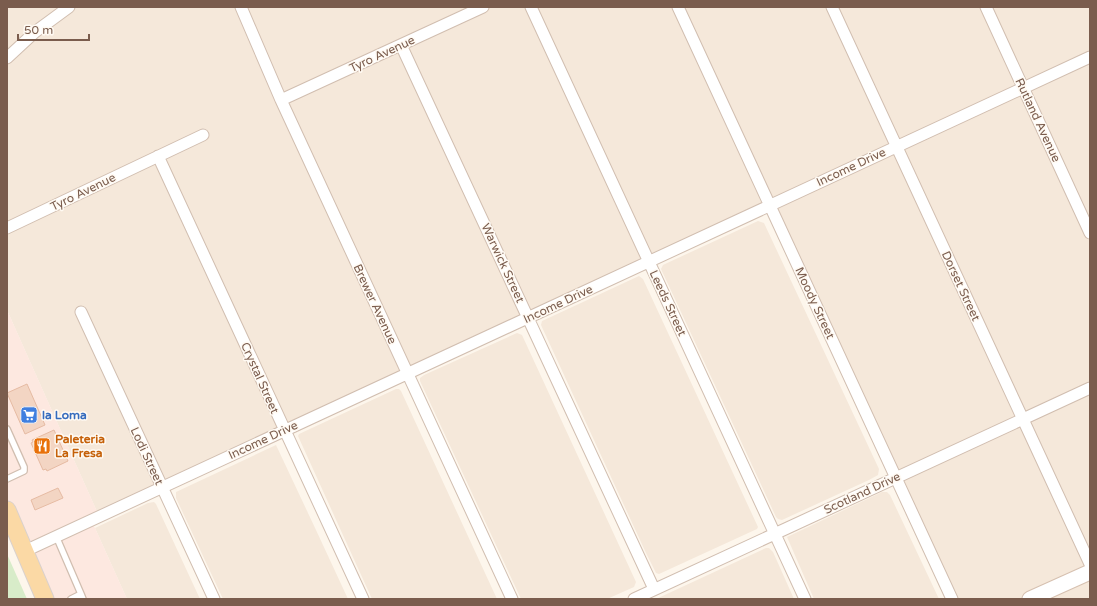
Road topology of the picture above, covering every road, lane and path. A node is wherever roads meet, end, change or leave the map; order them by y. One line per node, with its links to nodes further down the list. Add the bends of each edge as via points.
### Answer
1 (69, 7): 10 (street, via 35,32)
2 (241, 7): 12 (street, Brewer Avenue)
3 (483, 7): 8 (street, Tyro Avenue)
4 (531, 7): 19 (street, Leeds Street)
5 (678, 7): 16 (street, Moody Street)
6 (832, 7): 14 (street, Dorset Street)
7 (986, 7): 11 (street, Rutland Avenue)
8 (401, 45): 12 (street, Tyro Avenue); 21 (street, Warwick Street)
9 (1090, 57): 11 (street, Income Drive)
10 (7, 58)
11 (1023, 89): 14 (street, Income Drive); 18 (street, Rutland Avenue)
12 (280, 100): 22 (street, Brewer Avenue)
13 (203, 135): 15 (street, Tyro Avenue)
14 (896, 146): 16 (street, Income Drive); 24 (street, Dorset Street)
15 (158, 156): 17 (street, Tyro Avenue); 26 (street, Crystal Street)
16 (770, 206): 19 (street, Income Drive); 28 (street, Moody Street)
17 (7, 228)
18 (1090, 233)
19 (648, 261): 21 (street, Income Drive); 31 (street, Leeds Street)
20 (81, 312): 29 (street, Lodi Street)
21 (528, 317): 22 (street, Income Drive); 36 (street, Warwick Street)
22 (406, 373): 26 (street, Income Drive); 42 (street, Brewer Avenue)
23 (1090, 388): 24 (street, Scotland Drive)
24 (1023, 419): 28 (street, Scotland Drive); 34 (street, Dorset Street)
25 (7, 429): 27 (lane, via 24,471)
26 (284, 430): 29 (street, Income Drive); 41 (street, Crystal Street)
27 (7, 478)
28 (897, 478): 31 (street, Scotland Drive); 45 (street, Moody Street)
29 (162, 487): 32 (street, Income Drive); 40 (street, Lodi Street)
30 (7, 510): 33 (main road)
31 (775, 534): 36 (street, Scotland Drive); 44 (street, Leeds Street)
32 (56, 536): 33 (street, Income Drive); 37 (lane)
33 (25, 551): 38 (main road)
34 (1090, 564)
35 (1090, 572): 46 (street)
36 (654, 589): 43 (street, Scotland Drive)
37 (82, 597): 39 (lane)
38 (45, 599)
39 (71, 599)
40 (214, 599)
41 (363, 599)
42 (512, 599)
43 (634, 599)
44 (805, 599)
45 (952, 599)
46 (1030, 599)

